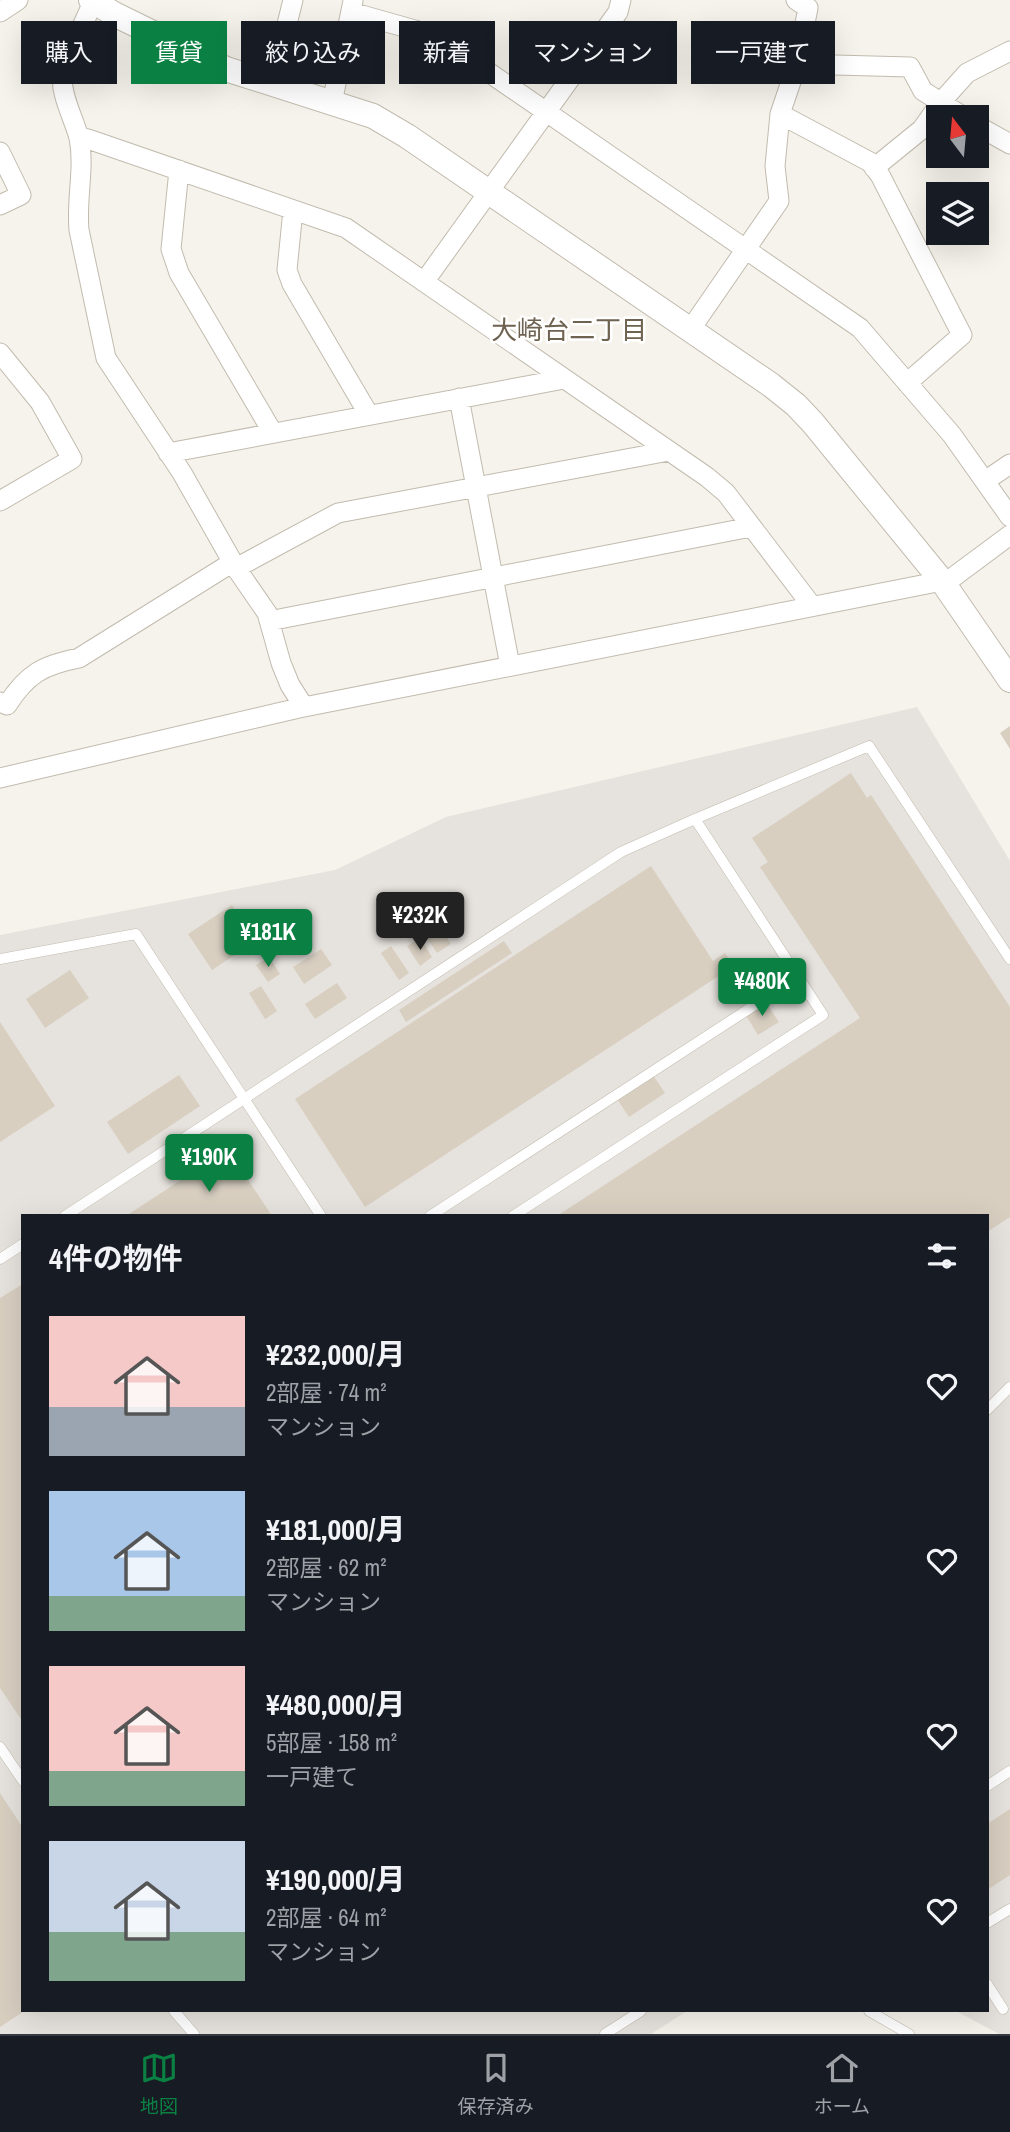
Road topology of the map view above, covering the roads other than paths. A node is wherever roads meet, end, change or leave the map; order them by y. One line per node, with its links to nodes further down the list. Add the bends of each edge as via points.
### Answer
1 (18, 0): 7 (street)
2 (93, 0): 12 (street); 21 (street, via 62,78)
3 (293, 0): 8 (street)
4 (621, 0): 18 (street, via 618,12)
5 (796, 0): 9 (street, via 808,8)
6 (352, 6): 16 (street); 18 (street, via 436,36)
7 (0, 12)
8 (288, 21)
9 (805, 21)
10 (1010, 51): 15 (street, via 967,73)
11 (835, 65): 15 (street, via 910,67 923,91)
12 (241, 74)
13 (272, 84): 16 (street)
14 (790, 84): 19 (street)
15 (941, 102): 17 (street); 24 (street, via 922,129)
16 (332, 103): 26 (street, via 373,116)
17 (946, 105)
18 (546, 112): 26 (street); 29 (street)
19 (780, 114): 24 (street); 29 (street, via 775,166 779,201)
20 (989, 132): 22 (street)
21 (79, 137): 25 (street); 39 (street, via 79,230 106,358)
22 (1010, 144)
23 (0, 152): 27 (street, via 21,195)
24 (874, 168): 34 (street, via 962,335)
25 (179, 170): 28 (street); 37 (street, via 171,249 179,272)
26 (489, 192): 30 (street); 31 (street)
27 (0, 205)
28 (293, 210): 30 (street, via 346,228); 36 (street, via 287,270 292,284)
29 (746, 250): 31 (street); 34 (street, via 860,328)
30 (424, 282): 33 (street)
31 (690, 330): 49 (street, via 796,405)
32 (0, 353): 43 (street, via 40,402 72,459)
33 (564, 379): 35 (street); 38 (street)
34 (907, 383): 41 (street)
35 (459, 398): 36 (street); 42 (street)
36 (369, 415): 37 (street)
37 (273, 433): 39 (street)
38 (669, 451): 42 (street); 45 (street, via 726,494)
39 (168, 453): 47 (street)
40 (1010, 464): 41 (street)
41 (985, 481): 44 (street)
42 (476, 487): 47 (street, via 338,513); 48 (street)
43 (0, 500)
44 (1010, 517)
45 (751, 527): 48 (street); 50 (street)
46 (1010, 535): 49 (street)
47 (235, 565): 51 (street); 54 (street, via 79,658 34,672 7,705)
48 (493, 577): 51 (street); 52 (street)
49 (943, 582): 50 (street); 53 (street)
50 (812, 606): 52 (street)
51 (269, 621): 55 (street, via 281,663)
52 (510, 666): 55 (street)
53 (1010, 680)
54 (0, 702)
55 (304, 707): 56 (street)
56 (0, 778)
57 (695, 819): 59 (lane, via 869,747); 60 (lane); 61 (lane, via 621,852)
58 (0, 959): 61 (lane, via 136,934)
59 (1010, 959)
60 (798, 977): 62 (lane, via 823,1015); 65 (lane)
61 (244, 1099): 63 (lane); 64 (lane)
62 (526, 1213)
63 (68, 1214)
64 (320, 1214)
65 (433, 1214)
66 (21, 1245): 67 (lane)
67 (0, 1259)
68 (1010, 1387): 69 (lane)
69 (989, 1407)
70 (0, 1747): 72 (lane)
71 (1010, 1771): 73 (lane)
72 (21, 1779)
73 (989, 1785)
74 (1010, 1909): 75 (lane)
75 (989, 1922)
76 (989, 1987): 77 (lane)
77 (1003, 2009)
78 (175, 2012): 81 (lane)
79 (639, 2012): 82 (lane)
80 (871, 2012): 83 (lane)
81 (194, 2034)
82 (606, 2034)
83 (909, 2034)

